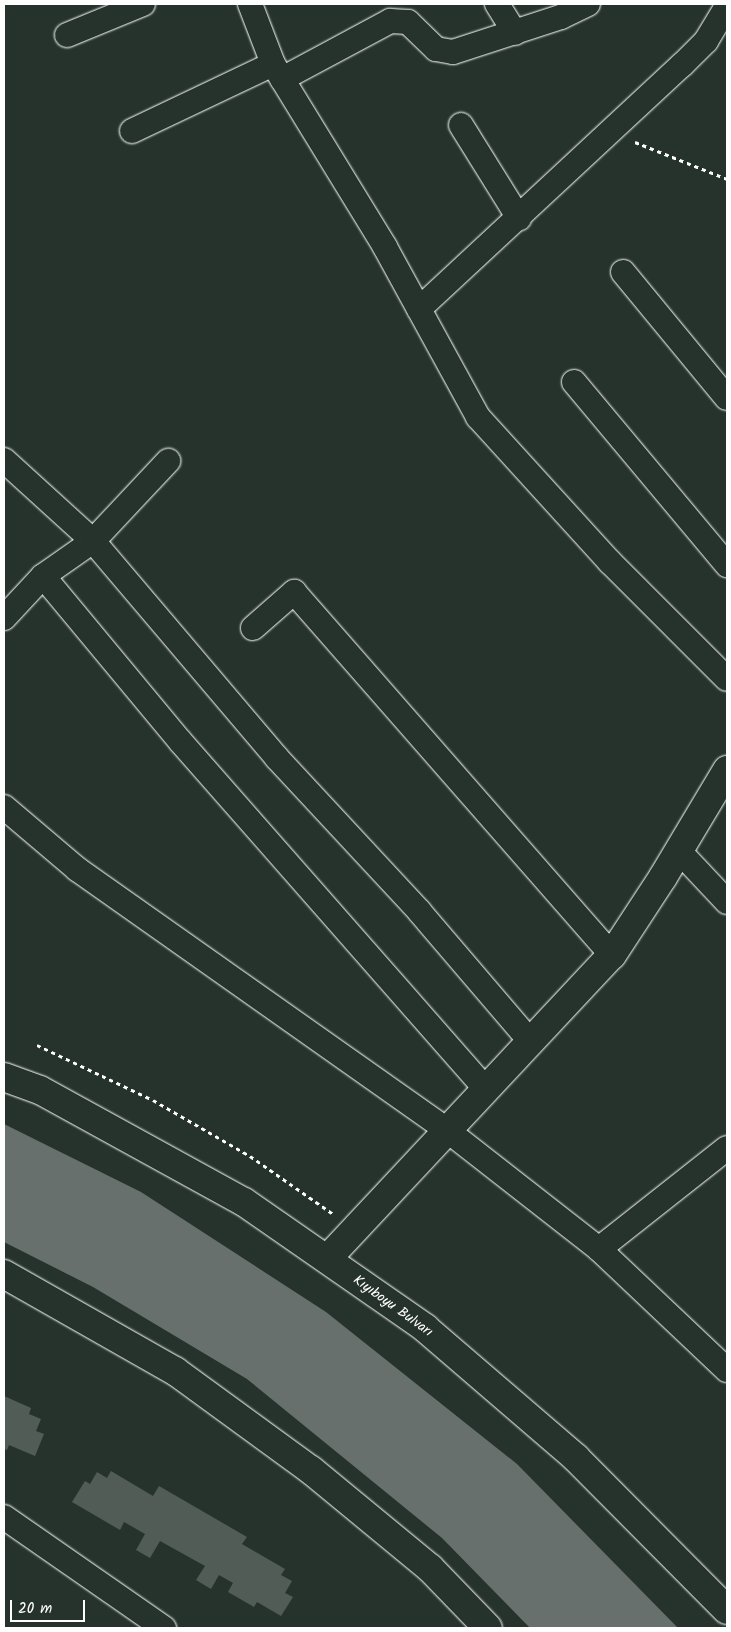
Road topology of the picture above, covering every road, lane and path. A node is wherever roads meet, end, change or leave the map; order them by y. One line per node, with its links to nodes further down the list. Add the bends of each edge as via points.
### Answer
1 (143, 4): 7 (street)
2 (250, 4): 8 (street)
3 (497, 4): 6 (street)
4 (588, 4): 6 (street)
5 (727, 6): 11 (street, via 706,40)
6 (515, 33): 8 (street, via 453,52 443,52 408,22 390,21)
7 (67, 35)
8 (278, 71): 10 (street); 15 (street)
9 (461, 124): 13 (street)
10 (132, 130)
11 (609, 131): 12 (path); 13 (street)
12 (727, 179)
13 (519, 218): 15 (street)
14 (623, 272): 17 (street)
15 (419, 309): 25 (street, via 478,416 610,562)
16 (574, 382): 21 (street)
17 (727, 398)
18 (4, 460): 20 (street)
19 (168, 461): 20 (street)
20 (93, 541): 22 (street); 31 (street, via 277,758 419,911)
21 (727, 565)
22 (43, 576): 23 (street); 34 (street, via 186,748)
23 (4, 618)
24 (254, 628): 30 (street, via 294,592)
25 (727, 679)
26 (727, 770): 28 (main road)
27 (4, 807): 35 (street, via 77,869)
28 (679, 851): 29 (street); 30 (main road)
29 (727, 902)
30 (612, 955): 31 (main road)
31 (530, 1041): 34 (main road)
32 (37, 1046): 37 (path, via 153,1100 250,1156)
33 (4, 1077): 39 (main road, Kıyıboyu Bulvarı, via 40,1090 244,1202)
34 (485, 1088): 35 (main road)
35 (448, 1130): 37 (main road); 38 (street)
36 (727, 1148): 38 (street)
37 (354, 1229): 39 (main road)
38 (599, 1249): 41 (street)
39 (328, 1258): 43 (main road, Kıyıboyu Bulvarı, via 425,1328 576,1458)
40 (4, 1274): 45 (main road, via 175,1371 311,1470 430,1568)
41 (727, 1370)
42 (4, 1517): 44 (street)
43 (727, 1610)
44 (164, 1628)
45 (488, 1628)

